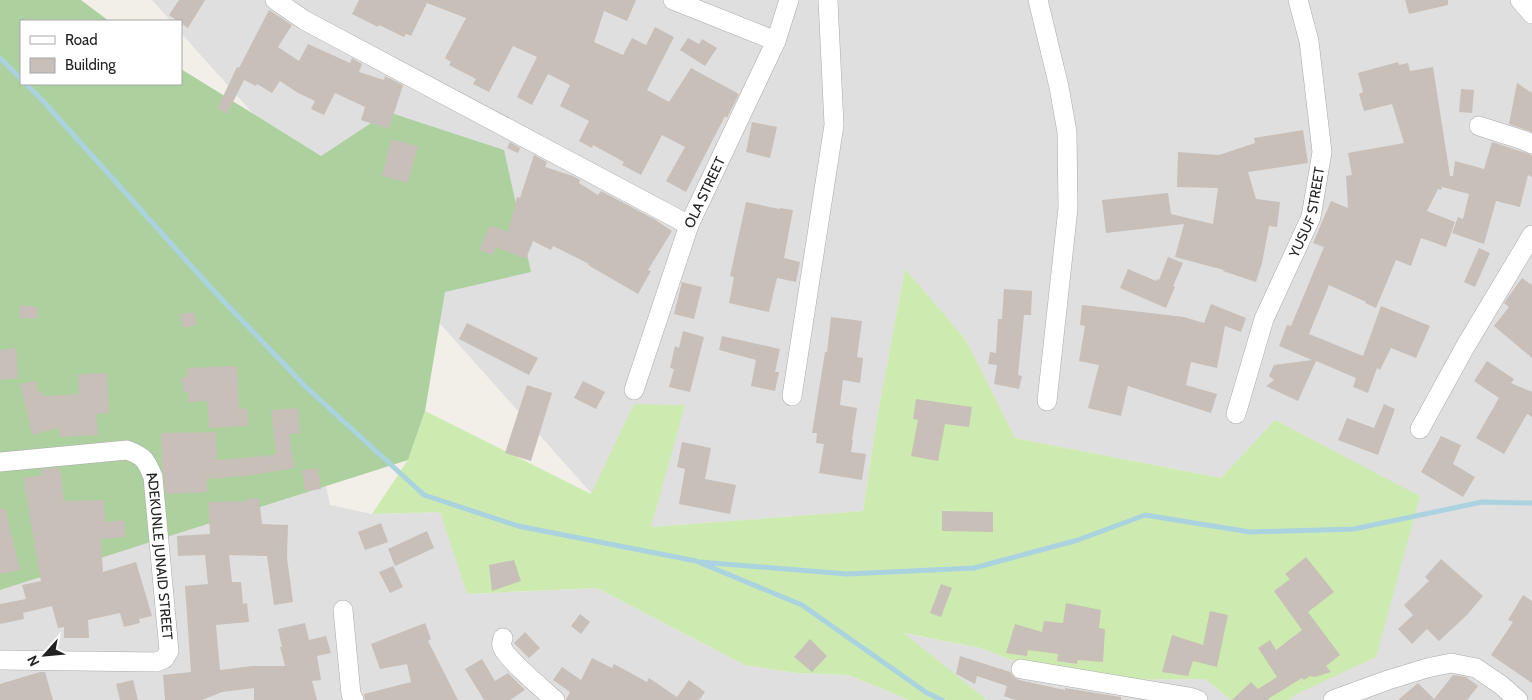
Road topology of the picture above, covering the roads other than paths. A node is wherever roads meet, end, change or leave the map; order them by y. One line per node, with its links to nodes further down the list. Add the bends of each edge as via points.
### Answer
1 (275, 0): 12 (street, via 304,20)
2 (673, 0): 9 (street)
3 (789, 0): 9 (street, OLA STREET)
4 (828, 0): 15 (street, via 834,125)
5 (1038, 0): 16 (street, via 1067,132 1068,208)
6 (1298, 0): 17 (street, YUSUF STREET, via 1308,41 1322,152 1312,218 1264,319)
7 (1520, 0): 8 (street)
8 (1532, 14)
9 (776, 41): 12 (street, OLA STREET)
10 (1479, 126): 11 (street)
11 (1532, 144)
12 (689, 225): 14 (street, OLA STREET)
13 (1532, 234): 18 (street)
14 (634, 390)
15 (792, 396)
16 (1047, 401)
17 (1236, 414)
18 (1420, 429)
19 (0, 462): 22 (street, ADEKUNLE JUNAID STREET, via 127,450 147,462 153,477 169,651 164,659 156,662)
20 (343, 610): 24 (street)
21 (502, 638): 25 (street, via 506,653)
22 (0, 660)
23 (1021, 669): 26 (street)
24 (354, 700)
25 (555, 700)
26 (1198, 700)
27 (1334, 700): 28 (street, via 1388,680 1451,663 1476,668)
28 (1518, 700)

